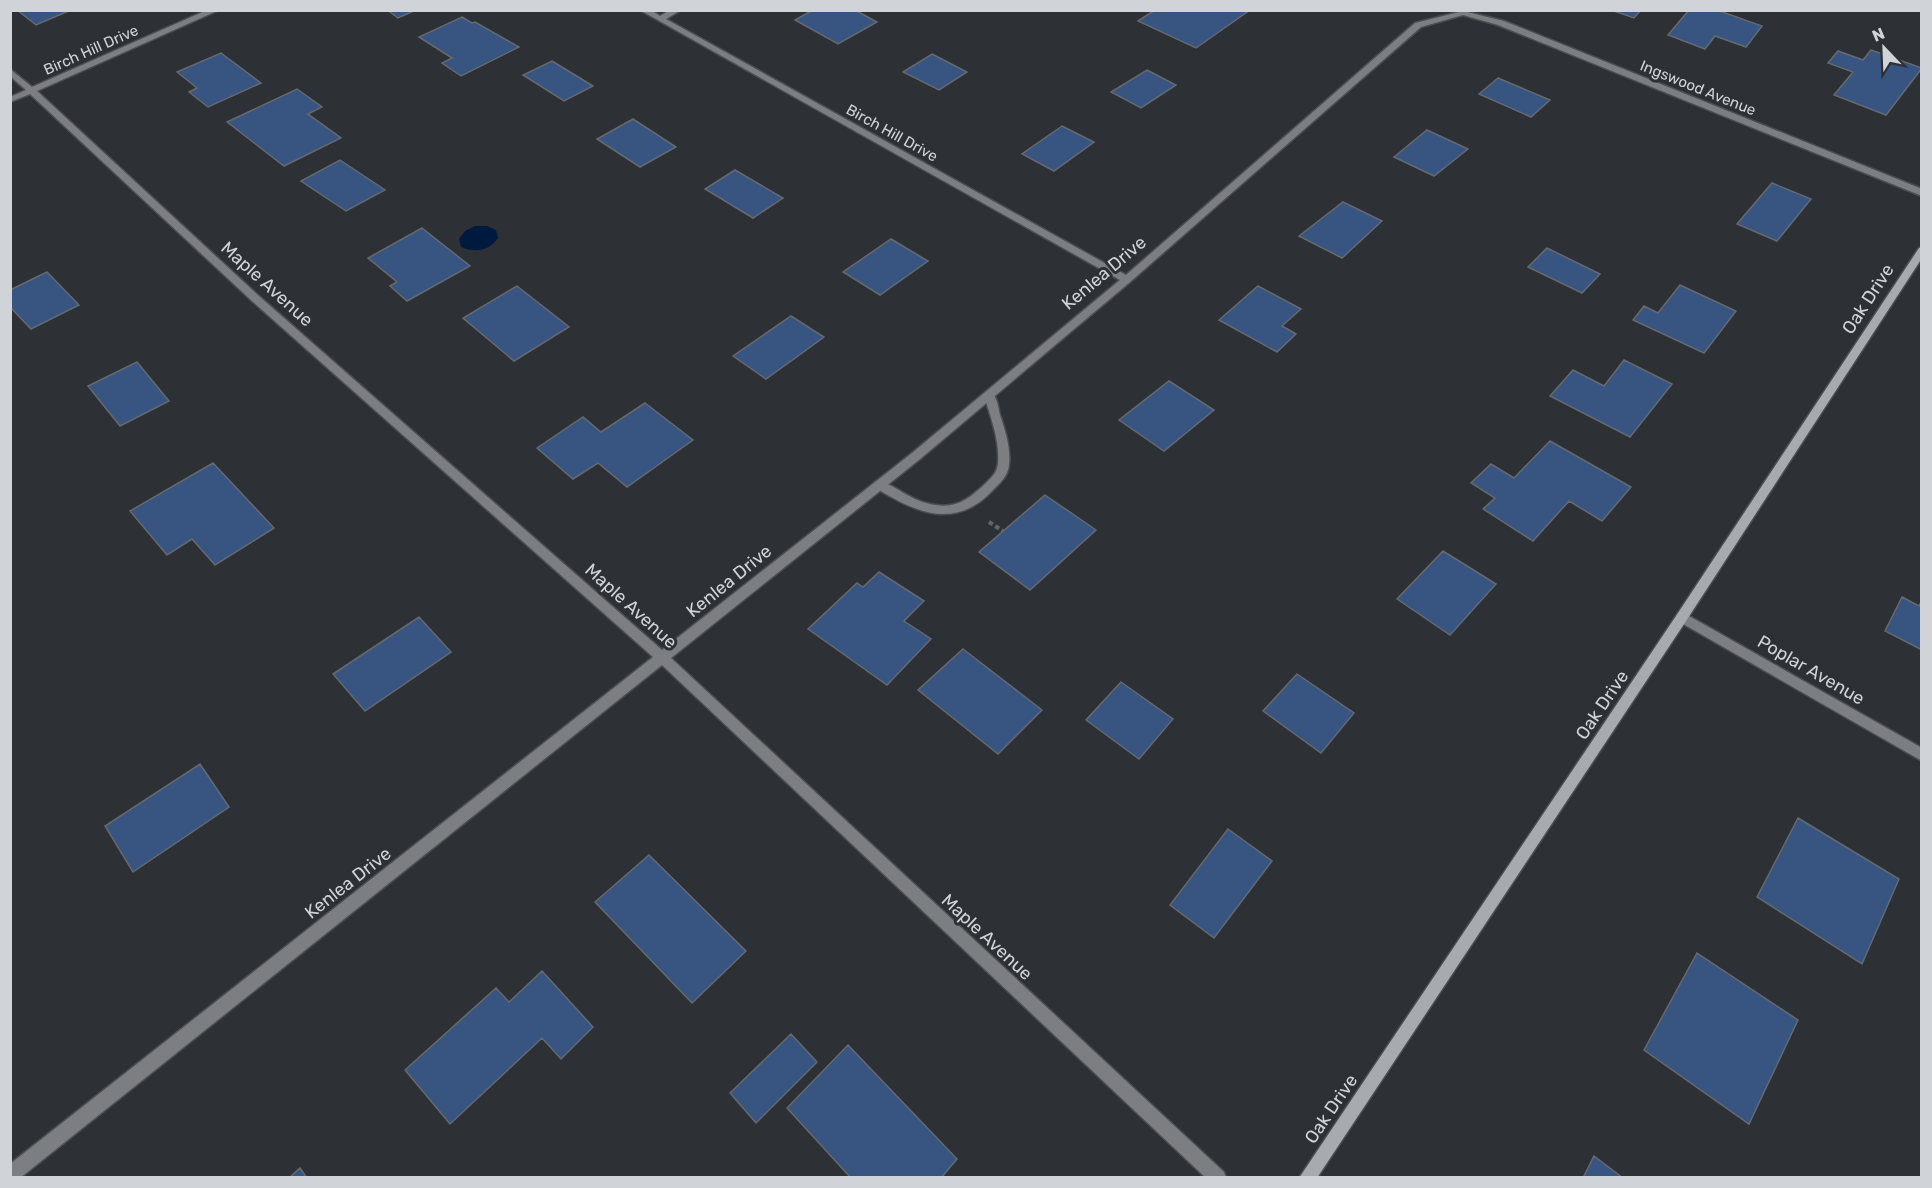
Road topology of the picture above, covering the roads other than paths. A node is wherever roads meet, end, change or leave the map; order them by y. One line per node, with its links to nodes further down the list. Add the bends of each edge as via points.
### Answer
1 (215, 10): 7 (street, Birch Hill Drive)
2 (644, 10): 5 (street, Birch Hill Drive)
3 (677, 10): 5 (street)
4 (1462, 13): 9 (street, Ingswood Avenue, via 1501,23); 11 (street, Kenlea Drive, via 1418,25)
5 (660, 19): 11 (street, Birch Hill Drive)
6 (10, 71): 7 (street, Maple Avenue)
7 (32, 91): 8 (street, Birch Hill Drive); 15 (street, Maple Avenue, via 256,299)
8 (10, 100)
9 (1922, 193)
10 (1922, 250): 14 (street, Oak Drive)
11 (1127, 280): 12 (street, Kenlea Drive)
12 (989, 395): 13 (street, Kenlea Drive); 13 (street, via 1003,449 1002,471 985,494 966,507 936,511 902,500)
13 (880, 485): 15 (street, Kenlea Drive)
14 (1683, 617): 16 (street, Poplar Avenue); 19 (street, Oak Drive)
15 (664, 659): 17 (street, Kenlea Drive); 18 (street, Maple Avenue)
16 (1922, 755)
17 (10, 1175)
18 (1218, 1178)
19 (1307, 1178)

